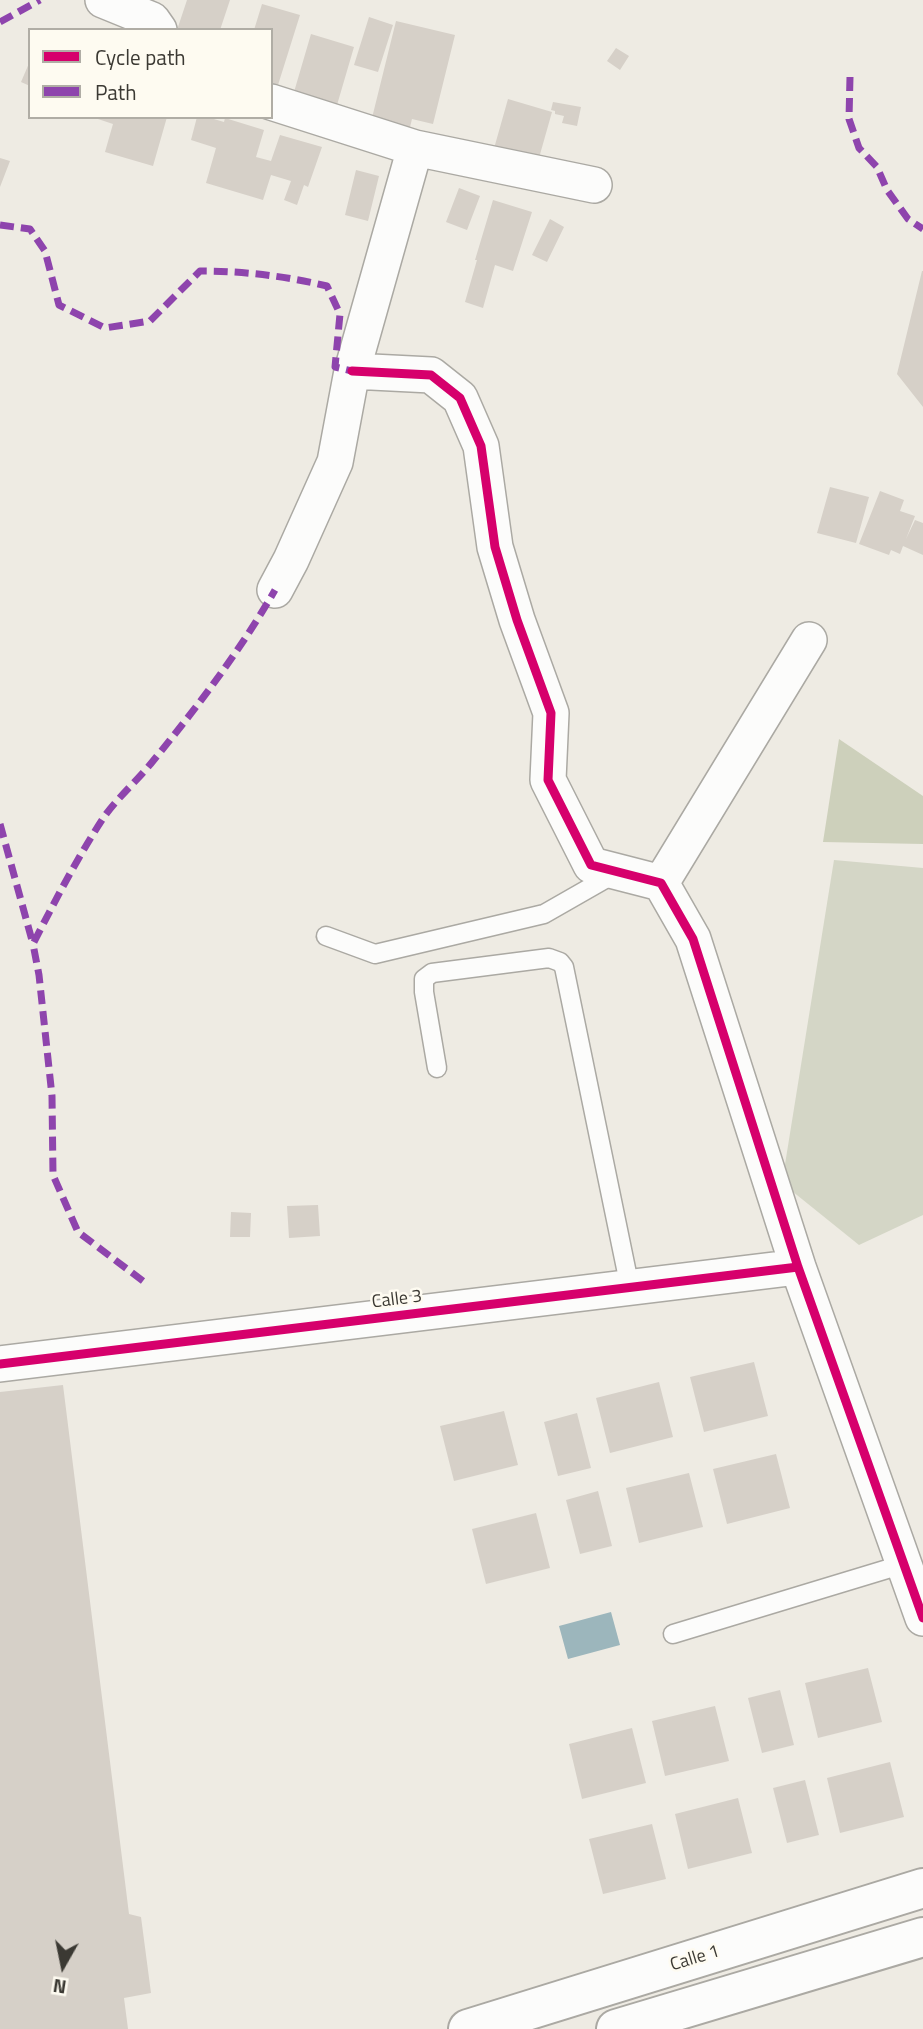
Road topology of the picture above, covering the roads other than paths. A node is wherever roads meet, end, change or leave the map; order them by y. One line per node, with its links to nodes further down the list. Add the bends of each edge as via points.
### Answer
1 (103, 0): 2 (street, via 152,20)
2 (158, 28)
3 (273, 103): 4 (street)
4 (415, 148): 5 (street); 6 (street)
5 (594, 186)
6 (352, 371): 7 (street, via 335,462); 9 (street, via 431,375 460,398 481,446 495,547 551,713 548,780 591,865)
7 (275, 590)
8 (809, 640): 10 (street)
9 (617, 872): 10 (street); 11 (lane, via 544,914 375,954)
10 (661, 883): 13 (street, via 693,939)
11 (326, 936)
12 (437, 1068): 14 (lane, via 424,979 432,973 549,958 560,962)
13 (798, 1267): 14 (street, Calle 3); 16 (street)
14 (630, 1287): 15 (street, Calle 3)
15 (0, 1364)
16 (904, 1564): 17 (street); 18 (lane)
17 (923, 1618)
18 (673, 1634)
19 (923, 1888): 21 (street, Calle 1)
20 (923, 1937): 22 (street)
21 (468, 2029)
22 (616, 2029)

